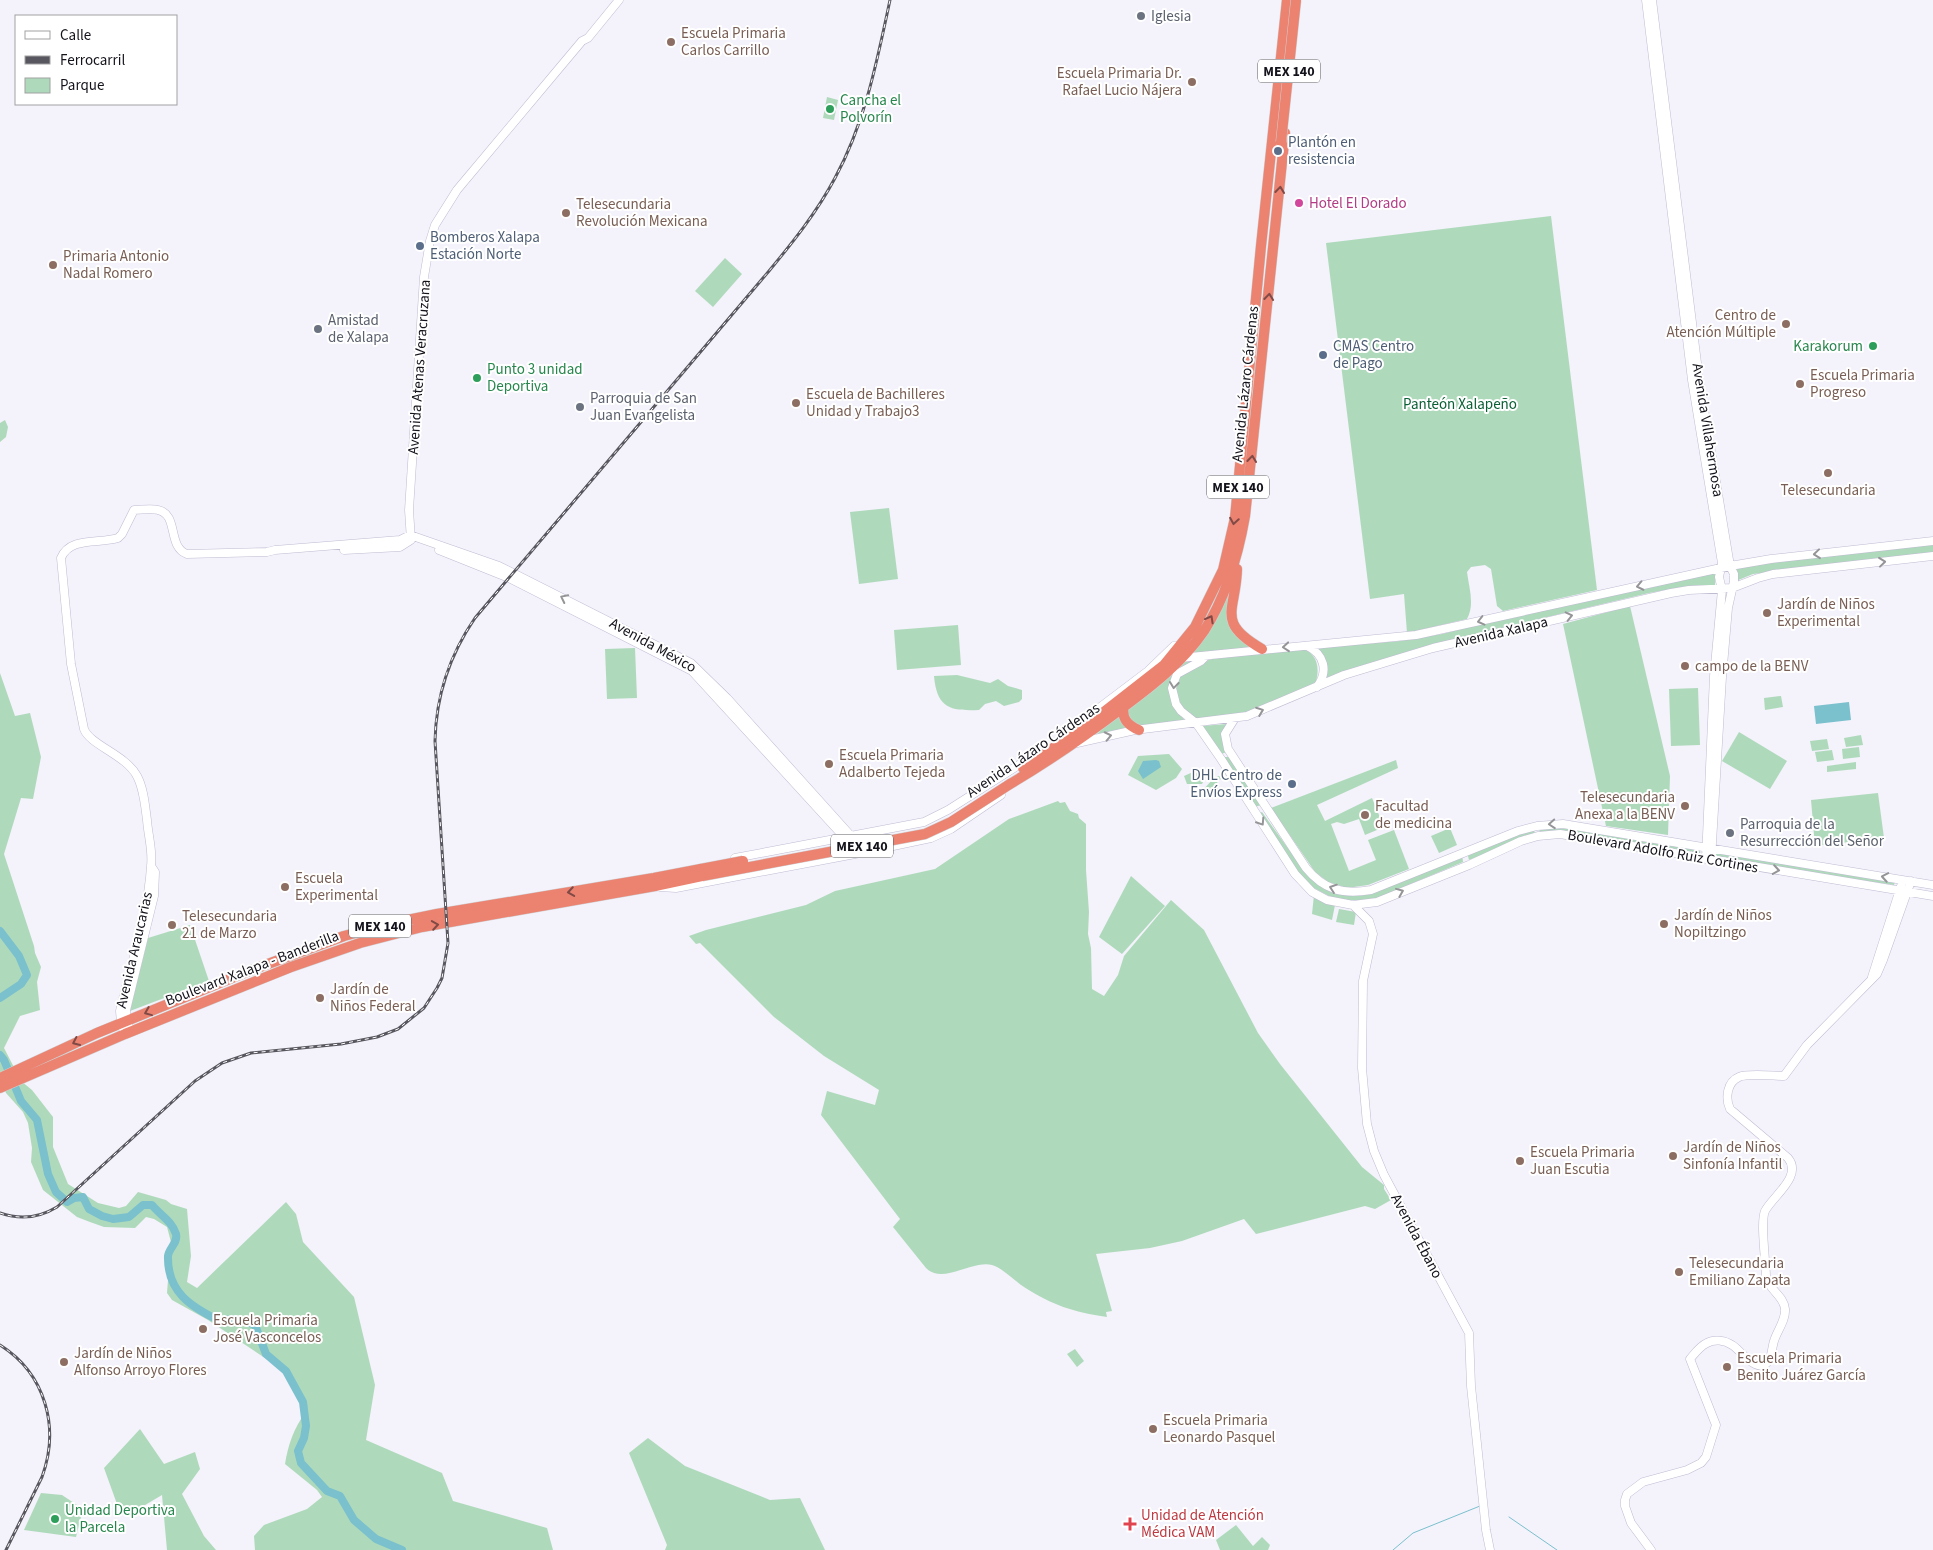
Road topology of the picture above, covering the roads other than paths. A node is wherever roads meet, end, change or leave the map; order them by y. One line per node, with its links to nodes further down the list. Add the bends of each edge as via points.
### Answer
1 (619, 0): 10 (main road, Avenida Atenas Veracruzana, via 457,190 435,225 426,266)
2 (1298, 0): 5 (highway); 6 (highway, Avenida Lázaro Cárdenas / MEX 140); 7 (highway, Avenida Lázaro Cárdenas / MEX 140, bridge)
3 (1646, 0): 16 (main road, Avenida Villahermosa, via 1692,380)
4 (1652, 0): 15 (main road, Avenida Villahermosa, via 1699,379)
5 (1289, 2): 6 (highway); 7 (highway, Avenida Lázaro Cárdenas / MEX 140); 8 (highway, Avenida Lázaro Cárdenas / MEX 140)
6 (1297, 18): 9 (highway, Avenida Lázaro Cárdenas / MEX 140)
7 (1278, 141): 8 (highway, Avenida Lázaro Cárdenas / MEX 140); 9 (highway, Avenida Lázaro Cárdenas / MEX 140)
8 (1270, 156): 26 (highway, Avenida Lázaro Cárdenas / MEX 140, one-way to 26, via 1235,518 1227,557 1195,627)
9 (1283, 158): 13 (highway, Avenida Lázaro Cárdenas / MEX 140, one-way to 9, via 1245,516)
10 (408, 538): 39 (main road, Avenida México, via 532,587 692,671); 52 (main road, Avenida Araucarias, via 400,547 275,555 267,552 187,554 177,547 170,520 164,512 134,510 118,538 74,544 61,558 71,664 84,729 89,737 131,767 140,781 151,866 155,872 154,896)
11 (1931, 541): 12 (main road); 14 (main road, Avenida Xalapa, one-way to 14)
12 (1931, 556): 17 (main road, Avenida Xalapa, one-way to 12)
13 (1236, 558): 23 (highway, via 1232,619 1244,638); 25 (highway, Avenida Lázaro Cárdenas / MEX 140, one-way to 13, via 1210,620)
14 (1771, 559): 15 (main road, Avenida Xalapa); 17 (main road)
15 (1730, 566): 16 (main road, Avenida Xalapa); 19 (main road, Avenida Villahermosa, via 1734,574)
16 (1721, 568): 18 (main road, Avenida Xalapa); 20 (main road, Avenida Villahermosa)
17 (1773, 574): 19 (main road, Avenida Xalapa)
18 (1667, 580): 21 (main road, via 1672,585); 22 (main road, Avenida Xalapa, one-way to 22, via 1416,636)
19 (1732, 588): 20 (main road, Avenida Xalapa); 36 (main road, Avenida Villahermosa)
20 (1722, 590): 21 (main road, Avenida Xalapa); 36 (main road, Avenida Villahermosa)
21 (1671, 593): 27 (main road, Avenida Xalapa, one-way to 21, via 1434,648)
22 (1306, 645): 23 (main road, Avenida Xalapa, one-way to 23); 27 (main road, via 1316,651 1324,665 1323,677)
23 (1262, 649): 24 (main road, Avenida Xalapa)
24 (1206, 656): 25 (main road, Avenida Xalapa); 31 (main road, Boulevard Adolfo Ruiz Cortines, one-way to 31, via 1181,670 1173,681 1176,704)
25 (1182, 658): 26 (main road, Avenida Xalapa); 29 (highway, Avenida Lázaro Cárdenas / MEX 140)
26 (1165, 660): 28 (highway, Avenida Lázaro Cárdenas / MEX 140, via 1154,675); 39 (main road, via 1070,731 935,818)
27 (1317, 686): 30 (main road, Avenida Xalapa, one-way to 27)
28 (1128, 692): 29 (highway); 38 (highway, Avenida Lázaro Cárdenas / MEX 140)
29 (1123, 708): 32 (highway, via 1127,723); 33 (highway, Avenida Lázaro Cárdenas / MEX 140)
30 (1236, 718): 31 (main road, Avenida Xalapa); 34 (main road, Boulevard Adolfo Ruiz Cortines, via 1225,734)
31 (1196, 723): 32 (main road, Avenida Xalapa); 35 (main road, Boulevard Adolfo Ruiz Cortines)
32 (1139, 730): 33 (main road, Avenida Xalapa, one-way to 32)
33 (1077, 743): 37 (highway, Avenida Lázaro Cárdenas / MEX 140)
34 (1231, 755): 35 (main road); 40 (main road, Boulevard Adolfo Ruiz Cortines, one-way to 34, via 1574,824 1549,824 1499,837 1371,890 1345,892 1322,884 1313,876)
35 (1221, 759): 50 (main road, Boulevard Adolfo Ruiz Cortines, one-way to 50, via 1301,881 1327,900)
36 (1713, 759): 40 (main road, Avenida Villahermosa)
37 (1027, 774): 38 (highway, Avenida Lázaro Cárdenas / MEX 140); 41 (main road, via 1022,781 940,834)
38 (1008, 781): 43 (highway, Avenida Lázaro Cárdenas / MEX 140, bridge, via 958,818 925,834)
39 (847, 836): 41 (main road, Avenida México); 45 (main road, via 670,870)
40 (1710, 848): 42 (main road, Avenida Villahermosa); 44 (main road, Boulevard Adolfo Ruiz Cortines, one-way to 40)
41 (859, 853): 45 (main road, via 676,888)
42 (1708, 859): 47 (main road, Boulevard Adolfo Ruiz Cortines, one-way to 47); 49 (main road, Boulevard Adolfo Ruiz Cortines, one-way to 42, via 1521,841 1549,834 1572,835)
43 (701, 872): 45 (highway, Boulevard Xalapa - Banderilla / MEX 140)
44 (1907, 881): 46 (main road, Boulevard Adolfo Ruiz Cortines); 47 (main road)
45 (655, 882): 52 (highway, Boulevard Xalapa - Banderilla / MEX 140, one-way to 52, via 437,914 369,929 316,946); 53 (highway, Boulevard Xalapa - Banderilla / MEX 140, one-way to 45, via 291,967 372,940 422,927)
46 (1933, 885)
47 (1904, 891): 48 (main road, Boulevard Adolfo Ruiz Cortines); 57 (main road, via 1880,969 1867,985 1807,1045 1784,1076 1740,1076 1727,1092 1730,1109 1788,1158 1792,1167 1792,1174 1767,1207 1763,1219 1767,1281 1782,1301 1785,1317 1766,1363 1753,1364 1733,1345 1720,1340 1706,1343 1690,1358 1716,1425 1702,1462 1687,1470 1643,1482 1627,1494 1625,1506 1631,1523)
48 (1933, 896)
49 (1377, 902): 50 (main road, Boulevard Adolfo Ruiz Cortines); 51 (main road, Avenida Ébano)
50 (1353, 905): 51 (main road)
51 (1369, 921): 56 (main road, Avenida Ébano, via 1373,939 1363,981 1362,1017 1367,1124 1384,1175 1469,1333 1471,1386)
52 (124, 1022): 53 (main road, Avenida Araucarias); 54 (highway, Boulevard Xalapa - Banderilla / MEX 140, one-way to 54)
53 (128, 1033): 54 (highway, Boulevard Xalapa - Banderilla / MEX 140)
54 (18, 1075): 55 (highway, Boulevard Xalapa - Banderilla / MEX 140)
55 (2, 1082)
56 (1490, 1550)
57 (1652, 1550)

